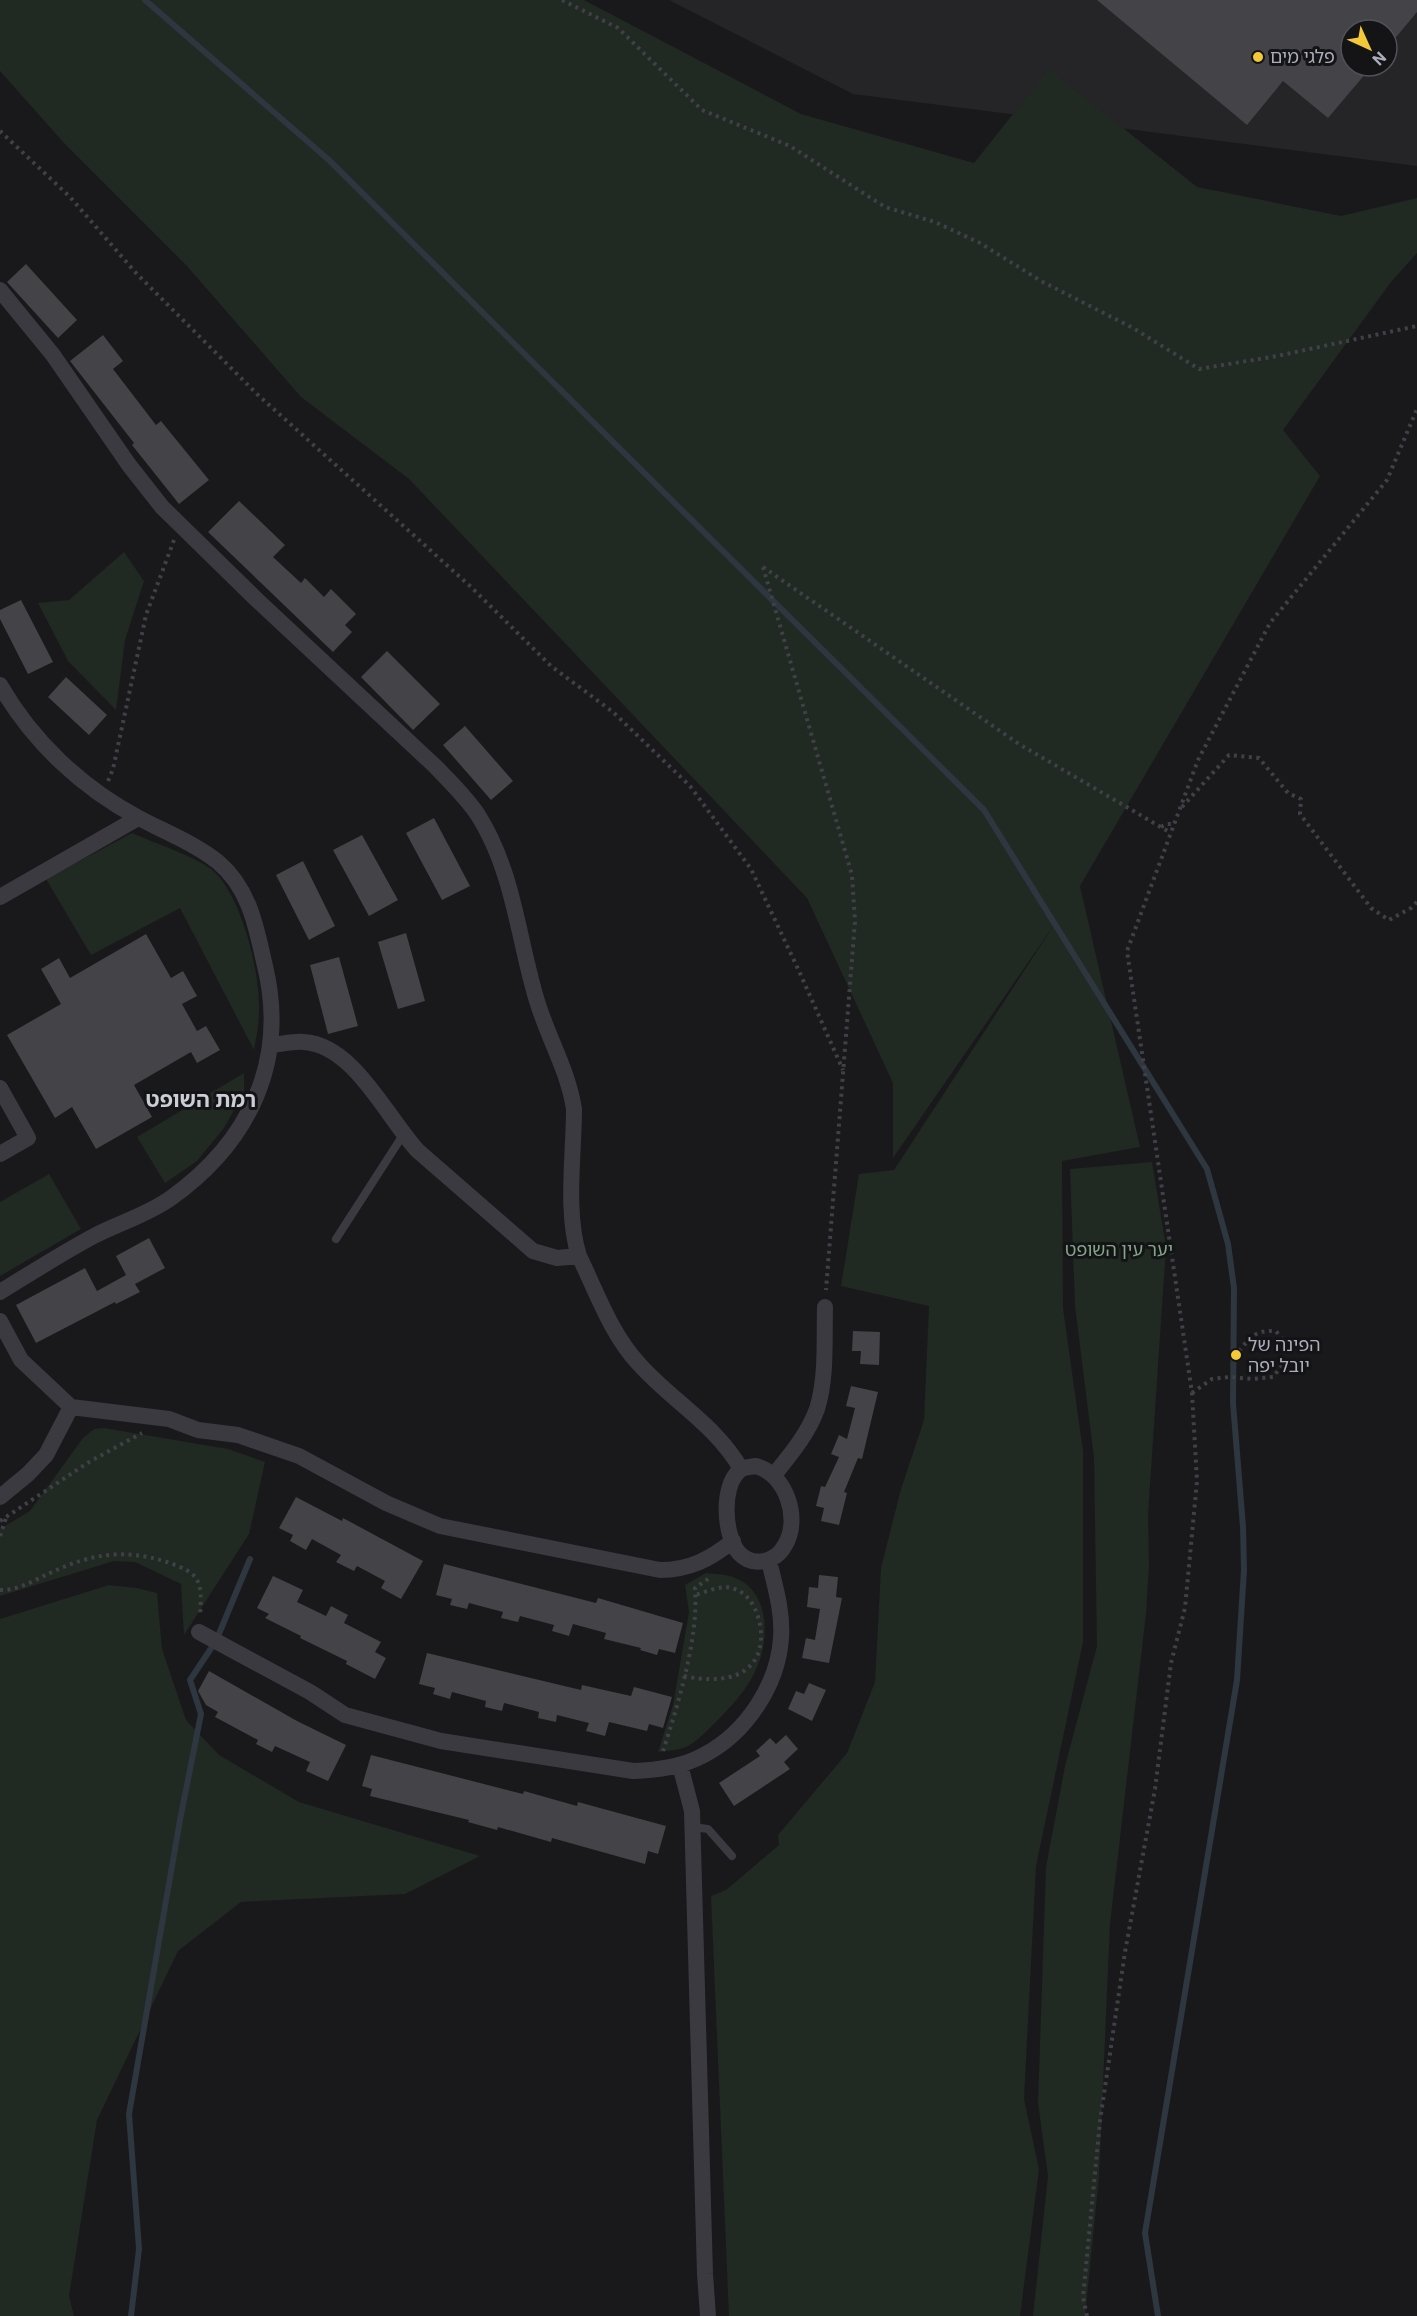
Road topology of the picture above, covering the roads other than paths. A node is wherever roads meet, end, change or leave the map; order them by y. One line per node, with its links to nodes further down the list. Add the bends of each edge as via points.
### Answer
1 (0, 291): 10 (street, via 53,355 143,485 179,525 436,767 462,794 490,836 512,898 538,1005 571,1094 572,1216)
2 (0, 685): 3 (street, via 26,726 51,752 103,796)
3 (138, 818): 4 (street); 5 (street, via 198,848 234,875 250,908 268,977)
4 (0, 897)
5 (272, 1045): 7 (street, via 304,1042 347,1062); 11 (street, via 251,1110 217,1157 197,1177 170,1199 82,1242)
6 (0, 1089): 8 (street, via 28,1138)
7 (403, 1135): 9 (lane); 10 (street, via 533,1251 557,1258)
8 (0, 1154)
9 (336, 1239)
10 (579, 1256): 15 (street, via 626,1348 714,1432)
11 (0, 1292)
12 (825, 1307): 16 (street, via 822,1386 817,1408 811,1423)
13 (0, 1321): 14 (street, via 21,1360)
14 (71, 1407): 17 (street, via 46,1455); 18 (street, via 169,1419 198,1430 238,1436 298,1456 386,1503 440,1526 660,1570 677,1570 712,1558)
15 (741, 1469): 16 (street, via 756,1466); 18 (street, via 727,1492 728,1525)
16 (774, 1475): 19 (street, via 786,1496 792,1522 786,1545)
17 (0, 1497)
18 (733, 1541): 19 (street, via 746,1558)
19 (769, 1561): 21 (street, via 780,1606 782,1636 778,1663 768,1687 724,1740 704,1755)
20 (199, 1632): 21 (street, via 345,1715 441,1741 633,1771)
21 (680, 1765): 22 (street, via 689,1794)
22 (692, 1827): 23 (lane, via 708,1829); 24 (street)
23 (732, 1856)
24 (708, 2316)

